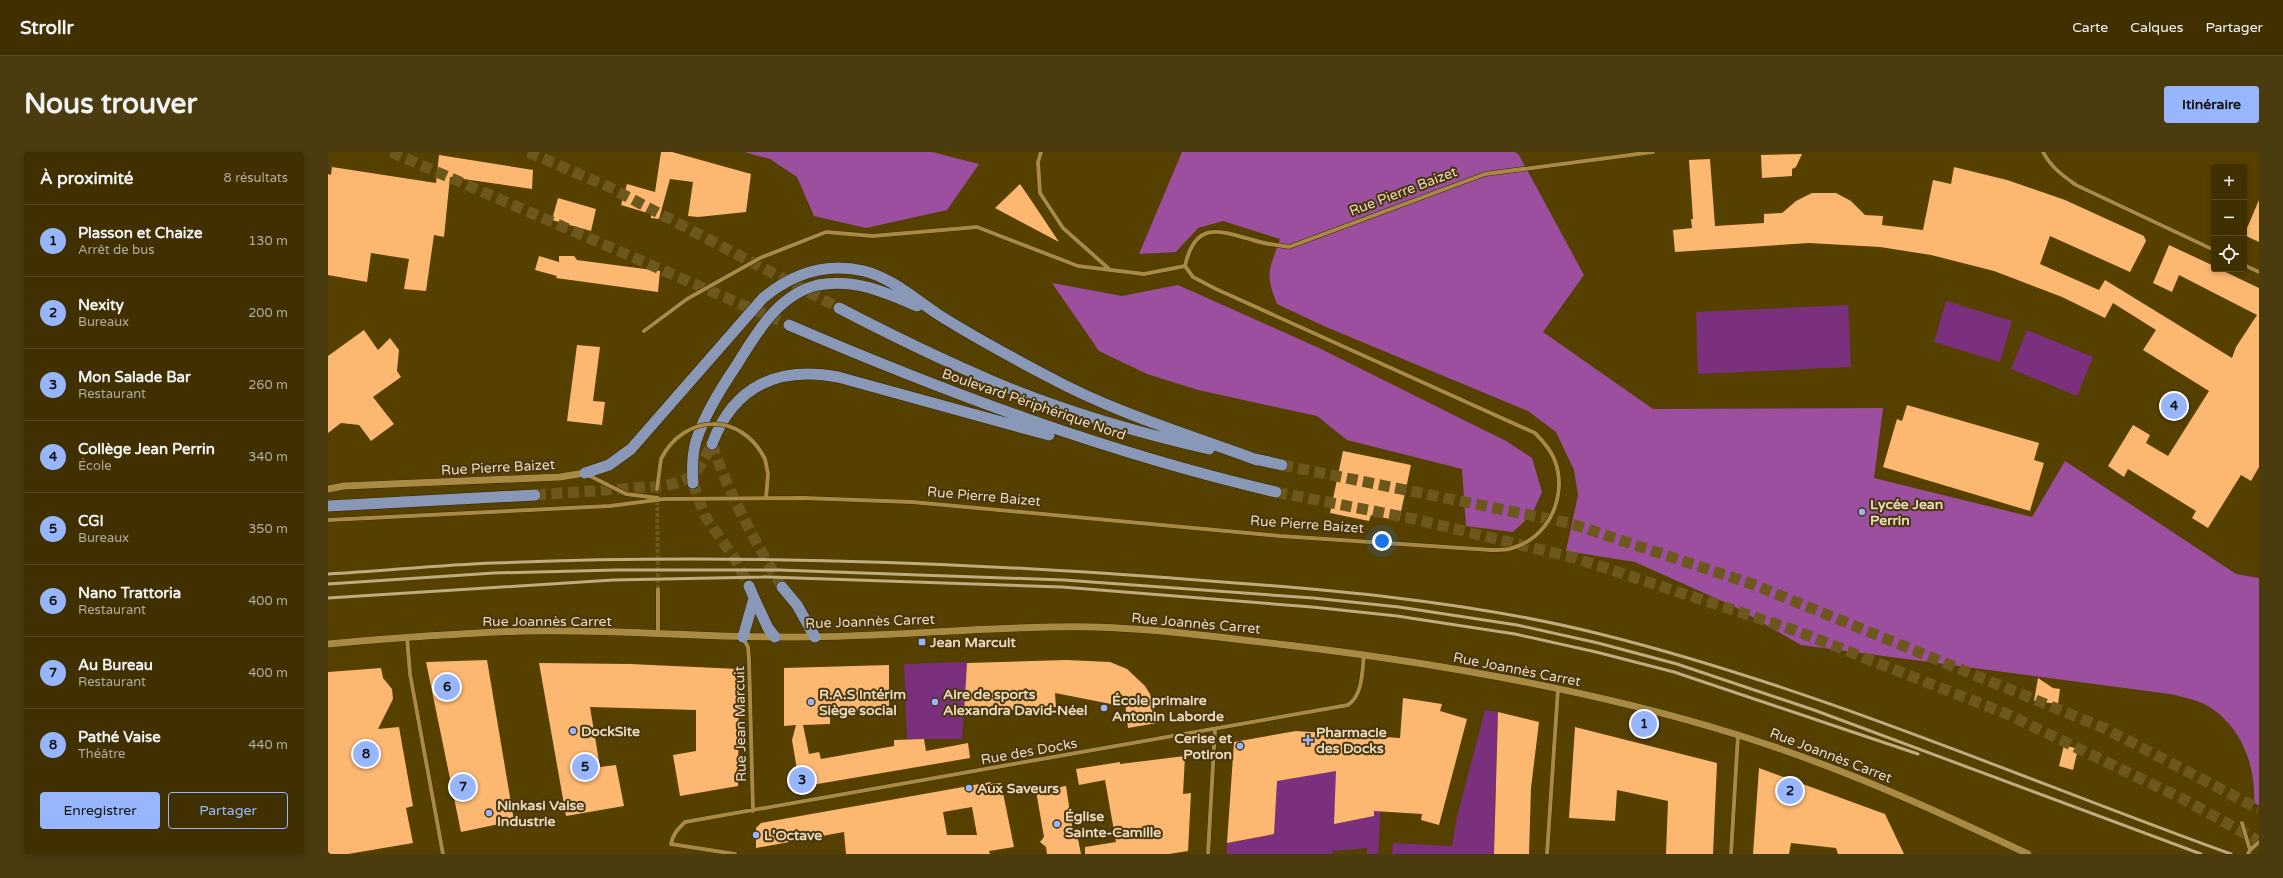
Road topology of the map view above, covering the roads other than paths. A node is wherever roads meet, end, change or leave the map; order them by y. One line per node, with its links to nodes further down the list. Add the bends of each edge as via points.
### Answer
1 (1041, 152): 7 (street, via 1038,162 1040,193 1063,228)
2 (1653, 152): 5 (street, Rue Pierre Baizet, via 1485,174 1289,247 1220,231 1200,236 1189,248)
3 (2043, 152): 4 (street, via 2059,174 2076,185)
4 (2211, 249)
5 (1185, 266): 7 (street, via 1144,274); 23 (street, Rue Pierre Baizet, via 1193,277 1216,289 1535,433 1554,460 1559,478 1558,498 1552,515 1542,530 1527,541 1509,549 1490,550 1280,536 912,502)
6 (2247, 266): 8 (street)
7 (1108, 269): 12 (street, via 1078,266 977,227 873,236 826,232 760,258 687,299)
8 (2259, 272)
9 (839, 308): 14 (highway, Boulevard Périphérique Nord, via 948,362 1027,395 1150,435)
10 (940, 316): 14 (highway, via 1090,397); 17 (highway, via 894,284 864,271 830,268 798,276 763,298 637,443 609,465); 18 (highway, via 884,292 849,283 818,286 792,297 763,324 716,396 693,453)
11 (789, 325): 15 (highway, Boulevard Périphérique Nord, via 875,362 996,408)
12 (644, 331)
13 (712, 444): 15 (highway, via 726,414 746,396 778,377 805,373 838,377)
14 (1257, 460): 16 (highway, Boulevard Périphérique Nord)
15 (1156, 461): 21 (highway, Boulevard Périphérique Nord)
16 (1282, 465)
17 (585, 473): 19 (street, Rue Pierre Baizet, via 560,477 344,486); 24 (street, Rue Pierre Baizet, via 626,494)
18 (693, 483)
19 (328, 489)
20 (657, 489): 23 (street, bridge, via 661,459 669,446 686,431 699,426 726,425 740,430 756,444 764,458 768,474)
21 (1276, 492)
22 (535, 495): 25 (highway)
23 (766, 498): 24 (street, Rue Pierre Baizet)
24 (664, 499): 26 (street, Rue Pierre Baizet, via 610,506)
25 (328, 506)
26 (328, 520)
27 (749, 586): 30 (highway)
28 (782, 587): 34 (highway, via 797,605)
29 (658, 589): 31 (street)
30 (754, 598): 32 (highway); 33 (highway)
31 (658, 635): 32 (street, Rue Joannès Carret); 35 (street, Rue Joannès Carret, via 531,631)
32 (743, 637): 33 (street, Rue Joannès Carret); 41 (street, Rue Jean Marcuit, via 748,647 749,660)
33 (775, 637): 34 (street, Rue Joannès Carret)
34 (815, 637): 37 (street, Rue Joannès Carret, via 1094,627 1239,639)
35 (407, 638): 36 (street, Rue Joannès Carret); 45 (street, via 410,674)
36 (328, 644)
37 (1364, 655): 38 (street, Rue Joannès Carret); 39 (street, Rue des Docks, via 1359,689 1354,701 1348,705)
38 (1558, 689): 40 (street, Rue Joannès Carret); 48 (street)
39 (1215, 729): 41 (street, Rue des Docks); 47 (street)
40 (1738, 735): 49 (street); 50 (street, Rue Joannès Carret, via 1844,772 1938,811)
41 (753, 811): 46 (street, Rue des Docks, via 685,822 674,832 671,844)
42 (2242, 822): 44 (street)
43 (2259, 842): 44 (street)
44 (2249, 852)
45 (443, 854)
46 (735, 854)
47 (1208, 854)
48 (1547, 854)
49 (1731, 854)
50 (2028, 854)

